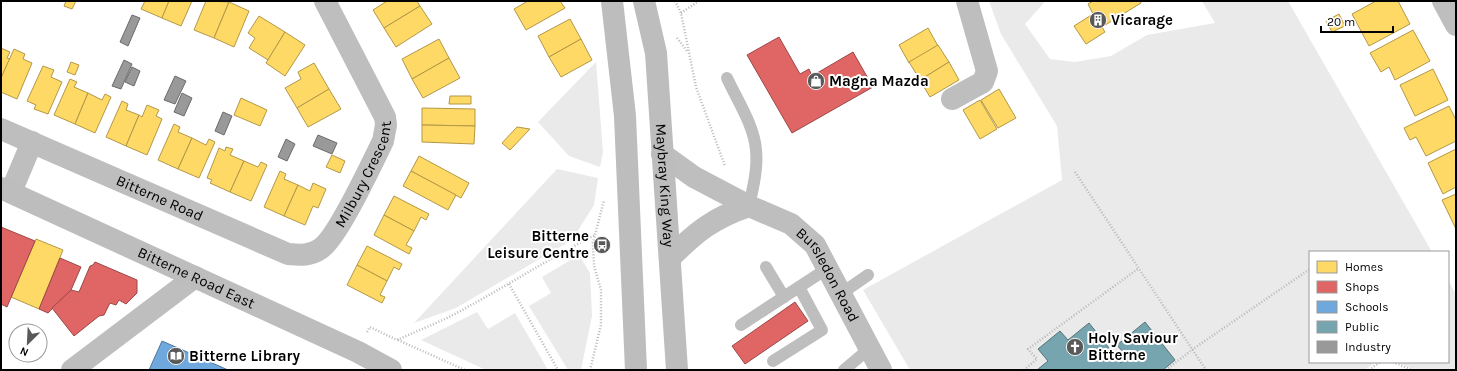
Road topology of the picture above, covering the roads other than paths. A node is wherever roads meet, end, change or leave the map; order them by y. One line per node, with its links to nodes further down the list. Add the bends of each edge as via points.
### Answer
1 (325, 1): 14 (street, Milbury Crescent, via 379,105 384,117 385,133 333,236 321,249 306,256)
2 (612, 1): 28 (main road, via 625,116)
3 (644, 1): 11 (main road, Maybray King Way, via 656,53)
4 (967, 1): 8 (street, via 987,71 983,82)
5 (1443, 1): 6 (street)
6 (1456, 25)
7 (727, 78): 13 (lane, via 753,135 757,151)
8 (952, 99)
9 (1, 129): 10 (street, Bitterne Road)
10 (32, 142): 12 (street); 14 (street, Bitterne Road)
11 (662, 154): 13 (street, Bursledon Road, via 694,177); 15 (main road, Maybray King Way)
12 (6, 190): 19 (main road, Bitterne Road East)
13 (749, 206): 15 (street, via 718,218 696,232); 17 (street, Bursledon Road, via 791,224 815,245)
14 (288, 254)
15 (670, 258): 29 (main road, Maybray King Way)
16 (766, 267): 22 (lane)
17 (828, 268): 20 (lane); 21 (street, Bursledon Road)
18 (868, 275): 21 (lane)
19 (195, 277): 26 (street); 27 (main road, Bitterne Road East, via 358,352)
20 (799, 287): 22 (lane); 25 (lane, via 822,330)
21 (842, 293): 24 (street, Bursledon Road)
22 (784, 297): 23 (lane)
23 (741, 325)
24 (870, 348): 30 (lane); 31 (street, Bursledon Road)
25 (773, 361)
26 (72, 370)
27 (391, 370)
28 (636, 370)
29 (677, 370)
30 (844, 370)
31 (881, 370)

